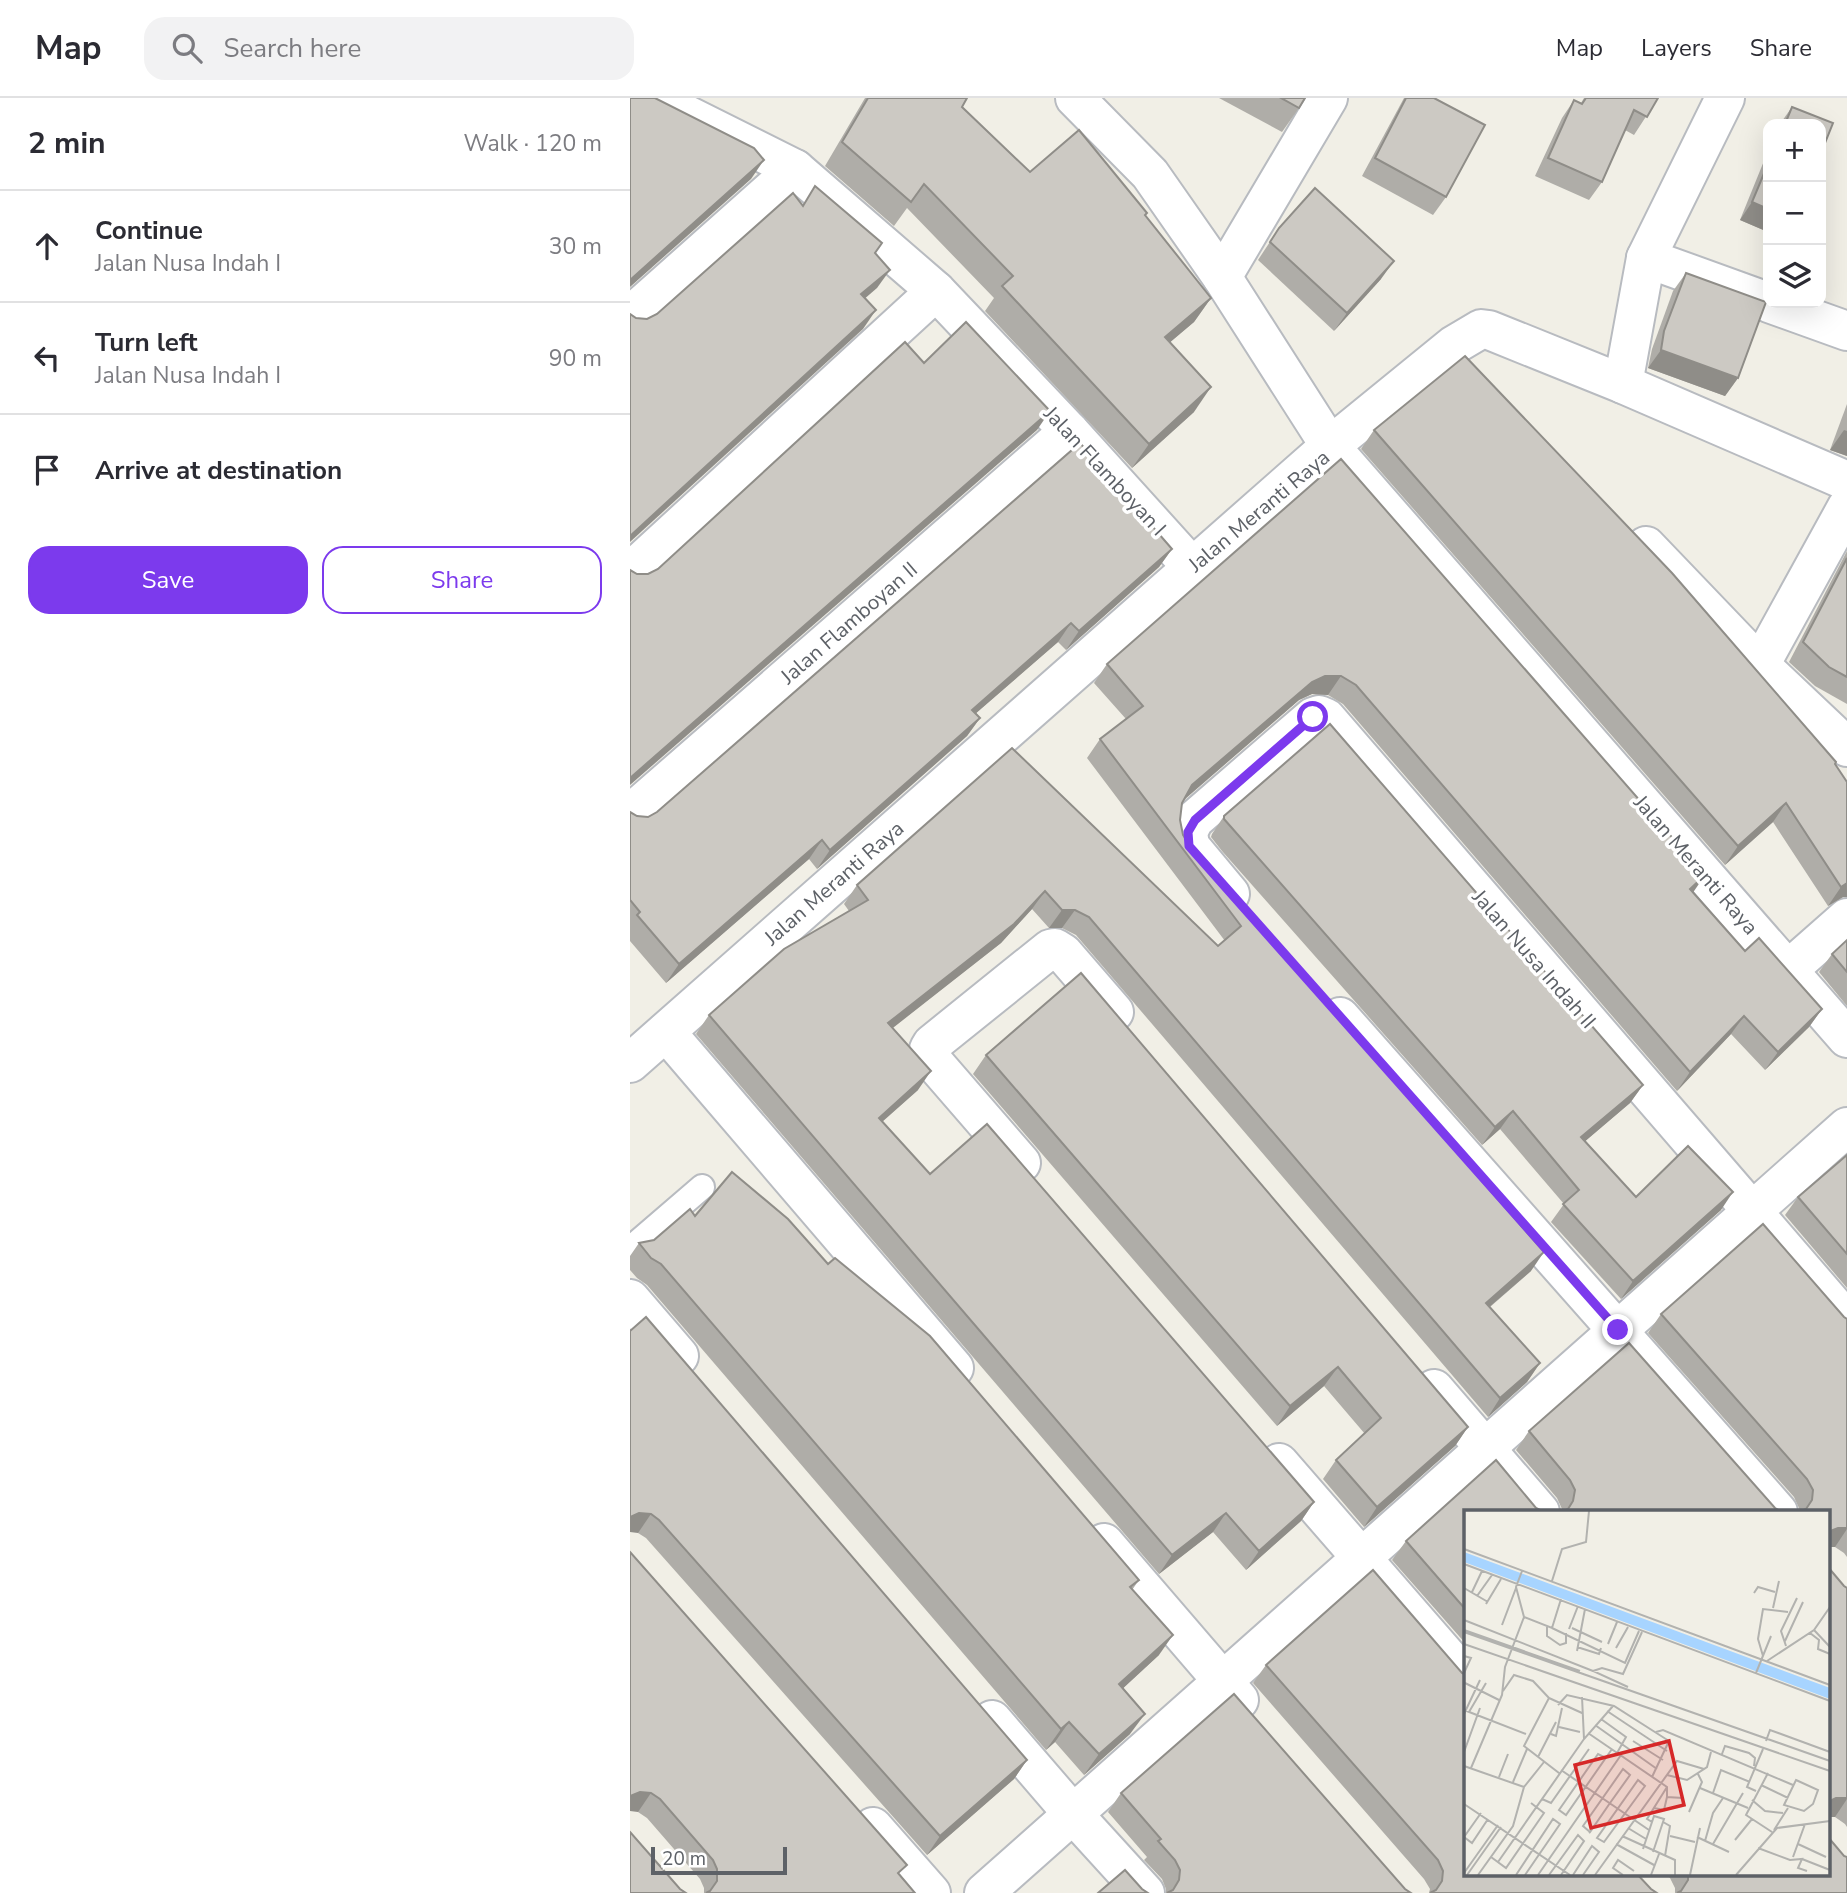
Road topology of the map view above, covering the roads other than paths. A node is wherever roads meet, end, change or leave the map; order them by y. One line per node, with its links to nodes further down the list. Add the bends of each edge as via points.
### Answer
1 (653, 98): 5 (street, Jalan Flamboyan I)
2 (1075, 98): 7 (street, via 1150,174)
3 (1328, 98): 7 (street)
4 (1725, 98): 6 (street)
5 (795, 169): 8 (street, Jalan Flamboyan I); 11 (street)
6 (1646, 258): 9 (street); 15 (street)
7 (1222, 277): 17 (street)
8 (936, 291): 16 (street, Jalan Flamboyan I); 22 (street)
9 (1763, 301)
10 (1783, 308): 12 (street)
11 (630, 316)
12 (1847, 331)
13 (1454, 345): 14 (street); 15 (street, via 1481,329 1489,330); 17 (street)
14 (1482, 375)
15 (1623, 384): 18 (street)
16 (1069, 431): 21 (street, Jalan Flamboyan I); 25 (street, Jalan Flamboyan II)
17 (1330, 446): 21 (street, Jalan Meranti Raya); 28 (street, Jalan Meranti Raya)
18 (1847, 481)
19 (1847, 507): 23 (street)
20 (1626, 525): 23 (street)
21 (1192, 567): 30 (street, Jalan Meranti Raya)
22 (630, 572)
23 (1760, 665): 24 (street)
24 (1847, 747)
25 (630, 814)
26 (1251, 917): 37 (street, Jalan Nusa Indah II, via 1189,846 1188,832 1195,820 1319,715)
27 (1847, 918): 28 (street)
28 (1788, 970): 32 (street, Jalan Meranti Raya)
29 (1315, 989): 41 (street)
30 (666, 1032): 33 (street, Jalan Meranti Raya); 44 (street)
31 (1135, 1037): 36 (street, via 1060,950 1050,949 932,1044 928,1055)
32 (1847, 1038)
33 (630, 1063)
34 (1847, 1127): 37 (street)
35 (702, 1187): 38 (lane)
36 (1047, 1193)
37 (1752, 1212): 40 (street, Jalan Nusa Indah II); 41 (street)
38 (630, 1249)
39 (633, 1310): 43 (street)
40 (1847, 1321)
41 (1618, 1330): 46 (street); 48 (street)
42 (1413, 1364): 46 (street)
43 (703, 1384)
44 (980, 1398)
45 (1253, 1433): 50 (street)
46 (1484, 1448): 47 (street); 50 (street)
47 (1539, 1510)
48 (1777, 1510)
49 (1079, 1514): 52 (street)
50 (1361, 1558): 51 (street); 52 (street)
51 (1464, 1676)
52 (1222, 1681): 54 (street); 56 (street)
53 (974, 1699): 56 (street)
54 (1258, 1721)
55 (849, 1800): 57 (street)
56 (1073, 1814): 58 (street); 59 (street)
57 (931, 1893)
58 (984, 1893)
59 (1145, 1893)

